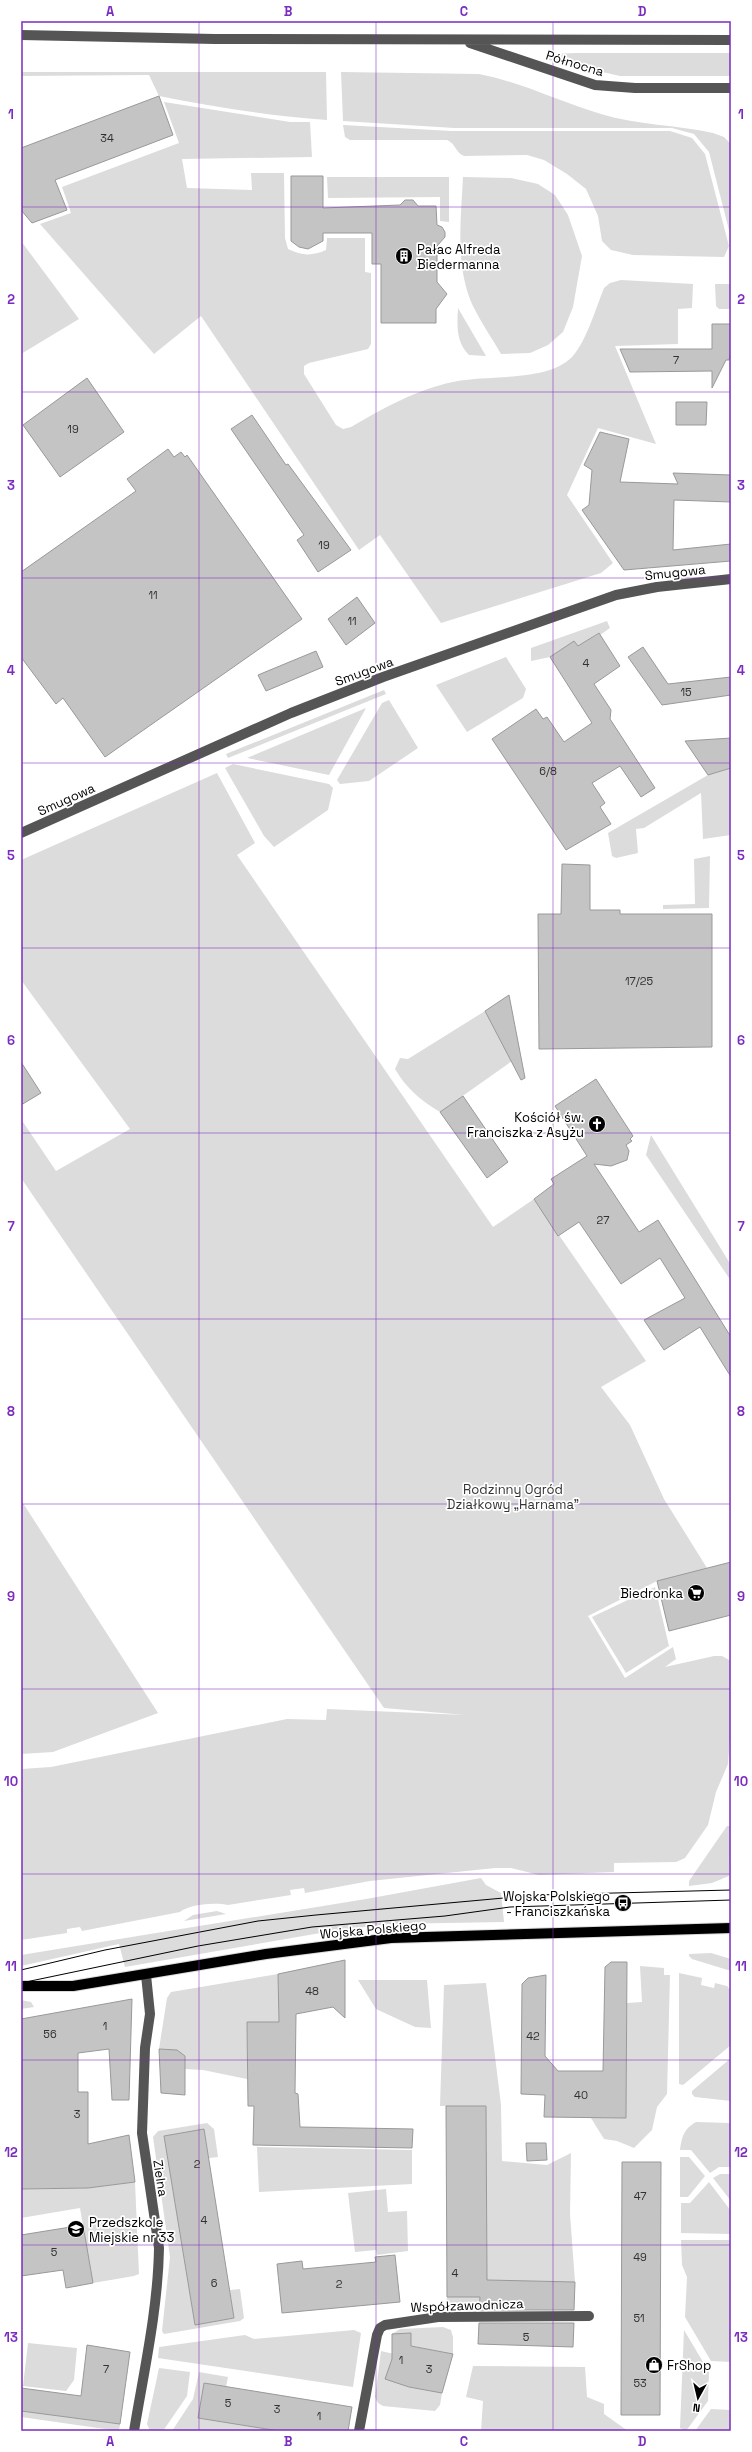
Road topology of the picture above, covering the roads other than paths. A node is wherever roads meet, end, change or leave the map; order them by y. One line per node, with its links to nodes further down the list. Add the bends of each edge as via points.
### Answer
1 (21, 35): 2 (street, Północna)
2 (463, 40): 3 (street, Północna); 4 (street, Północna, via 595,85 636,88)
3 (731, 40)
4 (731, 88)
5 (731, 579): 6 (street, Smugowa, via 657,586 616,595 390,675 290,713)
6 (21, 833)
7 (731, 1928): 8 (main road, Wojska Polskiego, via 391,1938 289,1951)
8 (146, 1975): 9 (main road, Wojska Polskiego, via 73,1986); 11 (street, Zielna, via 150,2014 145,2048 141,2122 159,2248 153,2315)
9 (21, 1986)
10 (589, 2316): 12 (street, Współzawodnicza, via 438,2317 402,2321 380,2328)
11 (134, 2431)
12 (359, 2431)

